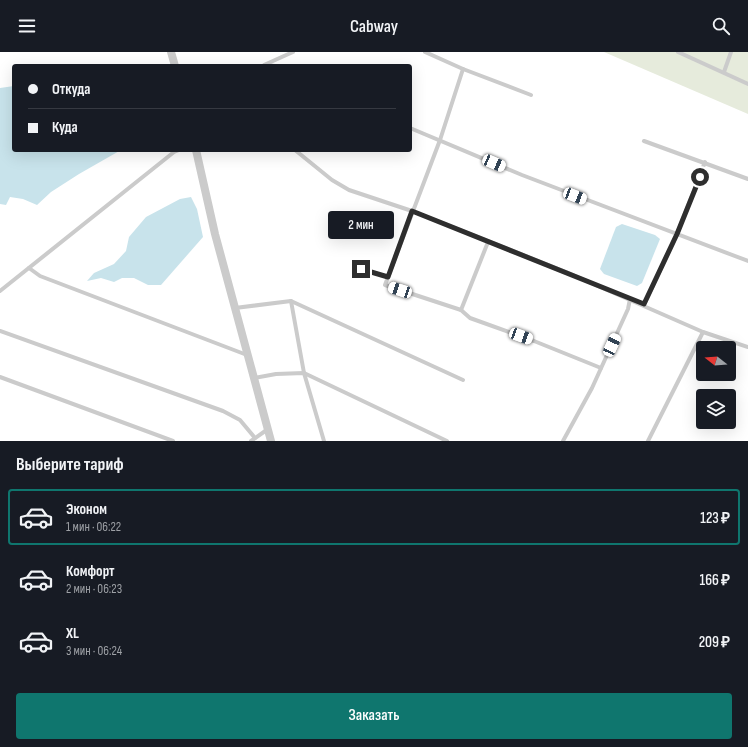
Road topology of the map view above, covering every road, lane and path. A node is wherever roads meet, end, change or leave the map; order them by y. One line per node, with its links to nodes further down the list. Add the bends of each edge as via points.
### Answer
1 (171, 52): 6 (street)
2 (293, 52): 7 (lane)
3 (425, 52): 8 (lane)
4 (678, 52): 9 (lane)
5 (731, 52): 9 (lane)
6 (174, 64)
7 (265, 64)
8 (463, 69): 11 (lane); 13 (lane)
9 (724, 72): 10 (lane)
10 (748, 84)
11 (531, 95)
12 (412, 129): 13 (lane)
13 (440, 140): 20 (lane); 21 (lane, via 522,175)
14 (644, 141): 18 (lane)
15 (174, 152): 24 (lane)
16 (196, 152): 31 (street)
17 (297, 152): 20 (lane, via 332,180 349,190)
18 (705, 162): 19 (lane); 21 (lane)
19 (748, 179)
20 (412, 211): 22 (lane); 26 (lane)
21 (677, 234): 23 (lane); 30 (lane)
22 (488, 242): 28 (lane); 32 (lane)
23 (748, 261)
24 (29, 268): 27 (lane); 36 (lane, via 40,276)
25 (361, 269): 26 (lane)
26 (388, 277): 32 (lane, via 385,285)
27 (0, 292)
28 (630, 299): 30 (lane); 37 (lane, via 628,309)
29 (290, 301): 31 (lane); 38 (lane); 41 (lane)
30 (644, 304): 34 (lane)
31 (235, 308): 36 (street)
32 (461, 310): 37 (lane, via 470,318)
33 (0, 331): 43 (lane, via 223,411 240,420)
34 (703, 332): 35 (lane); 50 (lane)
35 (748, 347)
36 (248, 355): 40 (street)
37 (601, 368): 49 (lane)
38 (304, 374): 40 (lane, via 276,374); 47 (lane); 48 (lane)
39 (0, 377): 44 (lane)
40 (254, 378): 42 (street)
41 (463, 380)
42 (268, 429): 43 (lane); 46 (street)
43 (255, 438): 45 (lane)
44 (173, 441)
45 (251, 441)
46 (271, 441)
47 (324, 441)
48 (447, 441)
49 (563, 441)
50 (648, 441)

